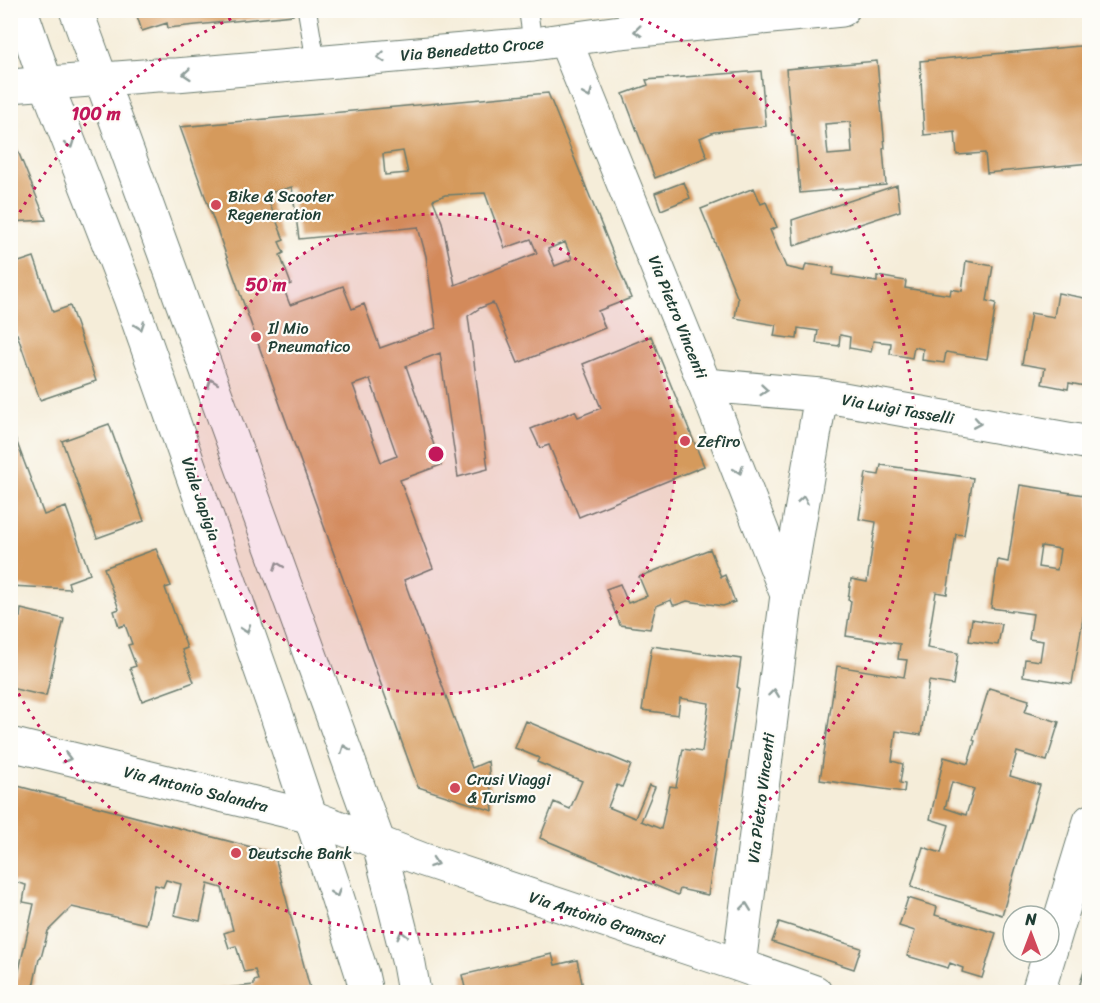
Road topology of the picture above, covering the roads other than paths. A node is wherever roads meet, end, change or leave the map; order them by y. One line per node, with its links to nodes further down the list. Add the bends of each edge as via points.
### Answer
1 (21, 10): 11 (street, Viale Japigia)
2 (76, 10): 10 (street)
3 (307, 10): 9 (lane)
4 (528, 10): 8 (lane)
5 (842, 10): 6 (street, Via Benedetto Croce)
6 (783, 13): 7 (street, Via Benedetto Croce, one-way to 7)
7 (565, 40): 8 (street, Via Benedetto Croce); 13 (street, Via Pietro Vincenti, one-way to 13)
8 (532, 44): 9 (street, Via Benedetto Croce, one-way to 9)
9 (316, 63): 10 (street, Via Benedetto Croce, one-way to 10)
10 (100, 79): 11 (street, Via Benedetto Croce); 20 (street, one-way to 10)
11 (46, 82): 12 (street, Via Benedetto Croce); 18 (street, Viale Japigia, one-way to 18, via 130,298)
12 (10, 86)
13 (705, 385): 14 (street, Via Luigi Tasselli, one-way to 14); 16 (street, Via Pietro Vincenti, one-way to 16)
14 (821, 395): 15 (street, Via Luigi Tasselli, one-way to 15); 16 (street, Via Pietro Vincenti, one-way to 14)
15 (1089, 442)
16 (787, 595): 21 (street, Via Pietro Vincenti, one-way to 16)
17 (10, 744): 18 (street, Via Antonio Salandra, one-way to 18)
18 (312, 817): 20 (street, Via Antonio Salandra); 22 (street, Viale Japigia, one-way to 22)
19 (1089, 821): 25 (street)
20 (379, 844): 21 (street, Via Antonio Gramsci, one-way to 21); 23 (street, one-way to 20)
21 (739, 965): 24 (street, Via Antonio Gramsci)
22 (366, 993)
23 (414, 993)
24 (815, 993)
25 (1038, 993)

